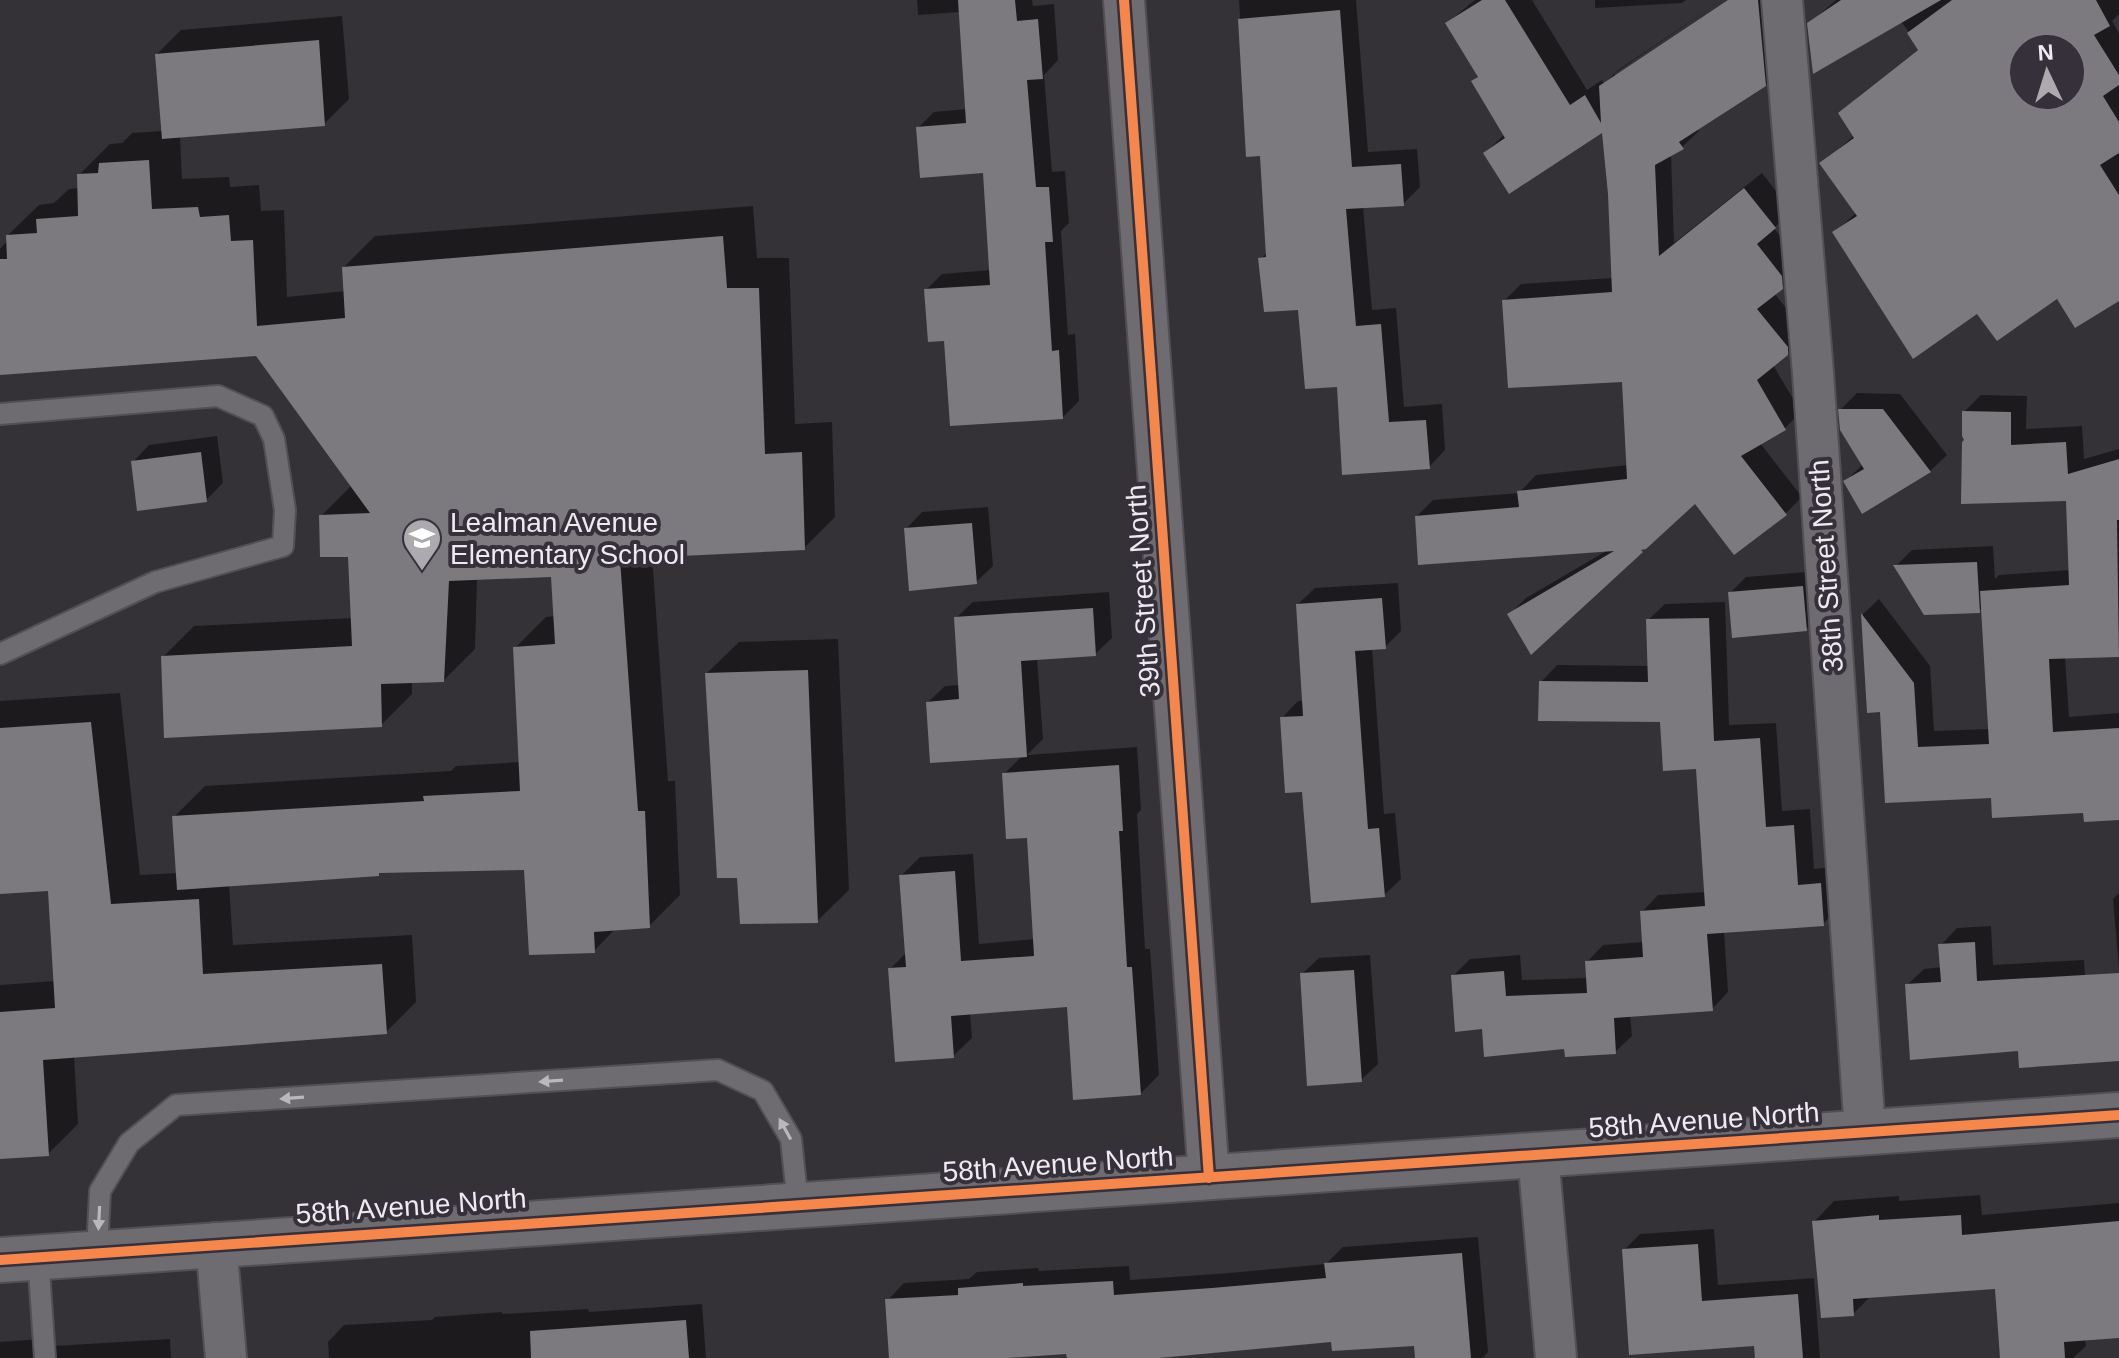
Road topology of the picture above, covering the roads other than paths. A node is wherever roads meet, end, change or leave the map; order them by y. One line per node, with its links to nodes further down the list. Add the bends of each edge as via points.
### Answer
1 (1124, 0): 8 (street, 39th Street North)
2 (1782, 0): 6 (street, 38th Street North)
3 (0, 414): 4 (lane, via 218,396 263,416 274,439 285,510 283,546 155,582)
4 (0, 654)
5 (2119, 1115): 6 (street, 58th Avenue North)
6 (1865, 1132): 7 (street, 58th Avenue North)
7 (1538, 1155): 8 (street, 58th Avenue North); 15 (street)
8 (1209, 1178): 9 (street, 58th Avenue North)
9 (798, 1205): 10 (street, 58th Avenue North); 11 (lane, one-way to 11, via 791,1139 763,1091 718,1070 176,1105 129,1143 100,1191)
10 (216, 1243): 11 (street, 58th Avenue North); 14 (street)
11 (97, 1252): 12 (street, 58th Avenue North)
12 (19, 1258): 13 (lane)
13 (45, 1358)
14 (226, 1358)
15 (1556, 1358)

